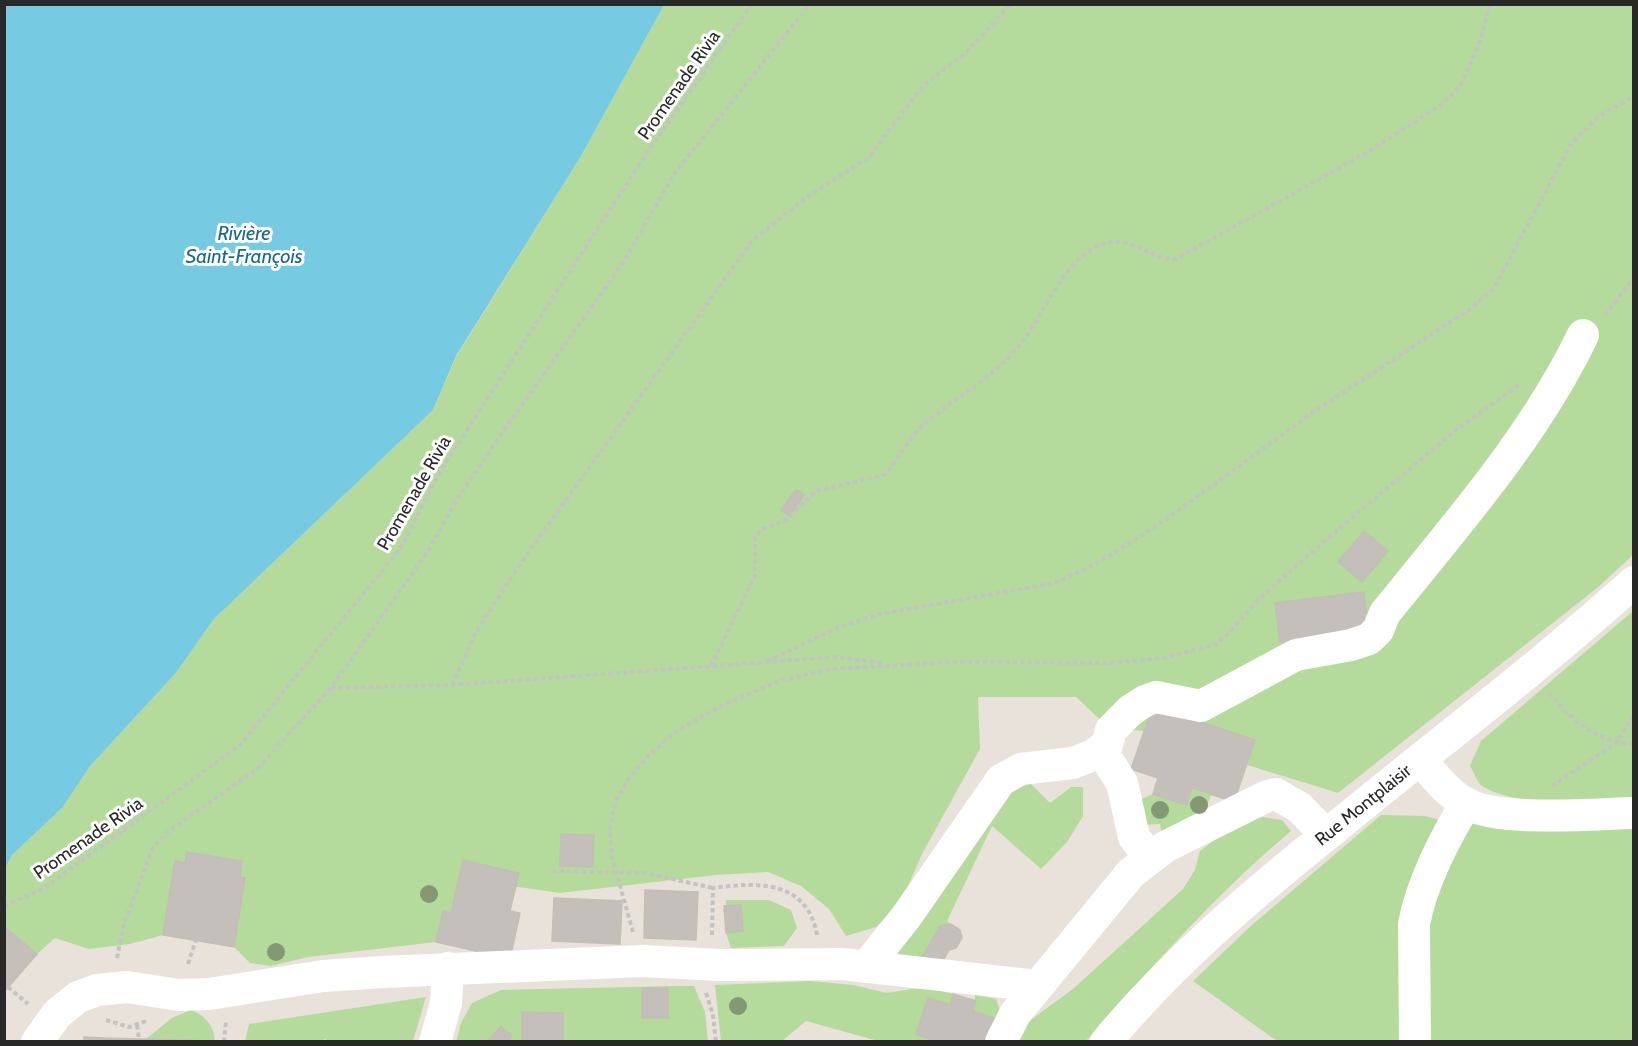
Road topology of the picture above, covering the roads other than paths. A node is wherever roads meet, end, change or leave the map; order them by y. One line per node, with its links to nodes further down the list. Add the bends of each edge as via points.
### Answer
1 (1583, 335): 3 (street, via 1563,377 1489,482 1385,613 1369,639 1296,655 1201,706 1156,697 1145,701 1111,730 1107,746)
2 (1634, 582): 4 (street, Rue Montplaisir)
3 (1101, 750): 8 (street, via 1122,783 1134,837); 9 (street, via 1073,763 1021,769 1000,780 906,917)
4 (1420, 759): 5 (street); 7 (street, Rue Montplaisir)
5 (1466, 804): 6 (street, via 1551,816); 16 (street, via 1417,907)
6 (1634, 813)
7 (1326, 835): 8 (street, via 1300,808 1276,794); 15 (street, Rue Montplaisir, via 1212,933)
8 (1149, 857): 11 (street, via 1131,873)
9 (866, 967): 10 (street, via 642,961); 11 (street)
10 (447, 968): 12 (street, via 323,976 209,994 127,987 97,990 78,997 57,1014); 13 (street, via 446,1003)
11 (1038, 986): 14 (street, via 1015,1014)
12 (37, 1041)
13 (435, 1041)
14 (1001, 1041)
15 (1106, 1041)
16 (1415, 1041)

